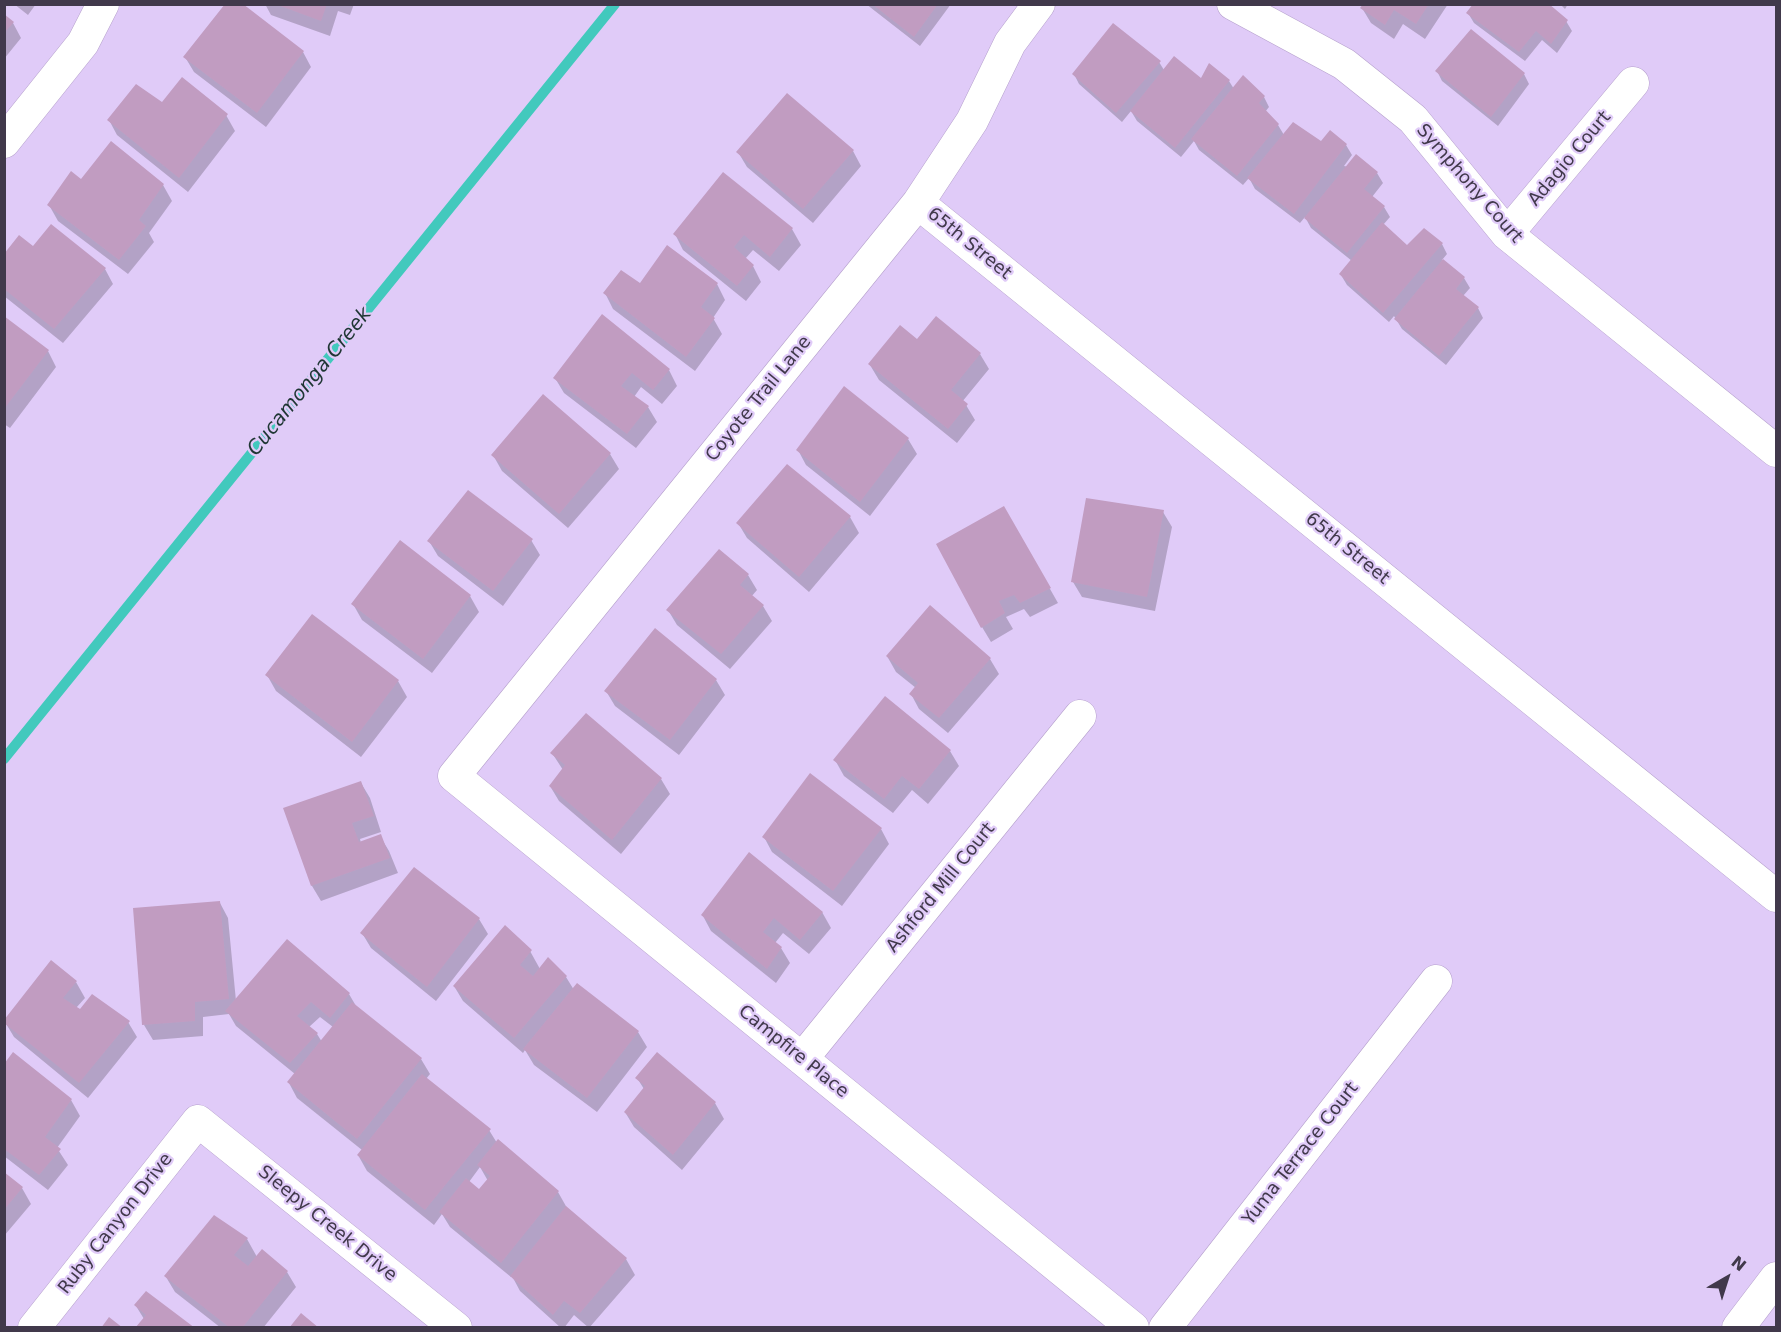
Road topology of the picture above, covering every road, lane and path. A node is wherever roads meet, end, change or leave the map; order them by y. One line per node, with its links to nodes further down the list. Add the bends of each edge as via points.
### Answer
1 (103, 4): 5 (street, via 83,43)
2 (1039, 4): 6 (street, Coyote Trail Lane, via 1010,43 972,121)
3 (1233, 4): 7 (street, Symphony Court, via 1344,64 1413,119)
4 (1633, 83): 7 (street, Adagio Court)
5 (4, 142)
6 (918, 203): 10 (street, Coyote Trail Lane); 11 (street, 65th Street)
7 (1508, 234): 8 (street, Symphony Court)
8 (1776, 450)
9 (1080, 716): 13 (street, Ashford Mill Court)
10 (454, 776): 13 (street, Campfire Place)
11 (1776, 896)
12 (1436, 981): 19 (street, Yuma Terrace Court)
13 (802, 1059): 18 (street, Campfire Place)
14 (198, 1121): 16 (street, Ruby Canyon Drive); 17 (street, Sleepy Creek Drive)
15 (1776, 1278): 20 (street)
16 (34, 1328)
17 (456, 1328)
18 (1132, 1328)
19 (1165, 1328)
20 (1738, 1328)

